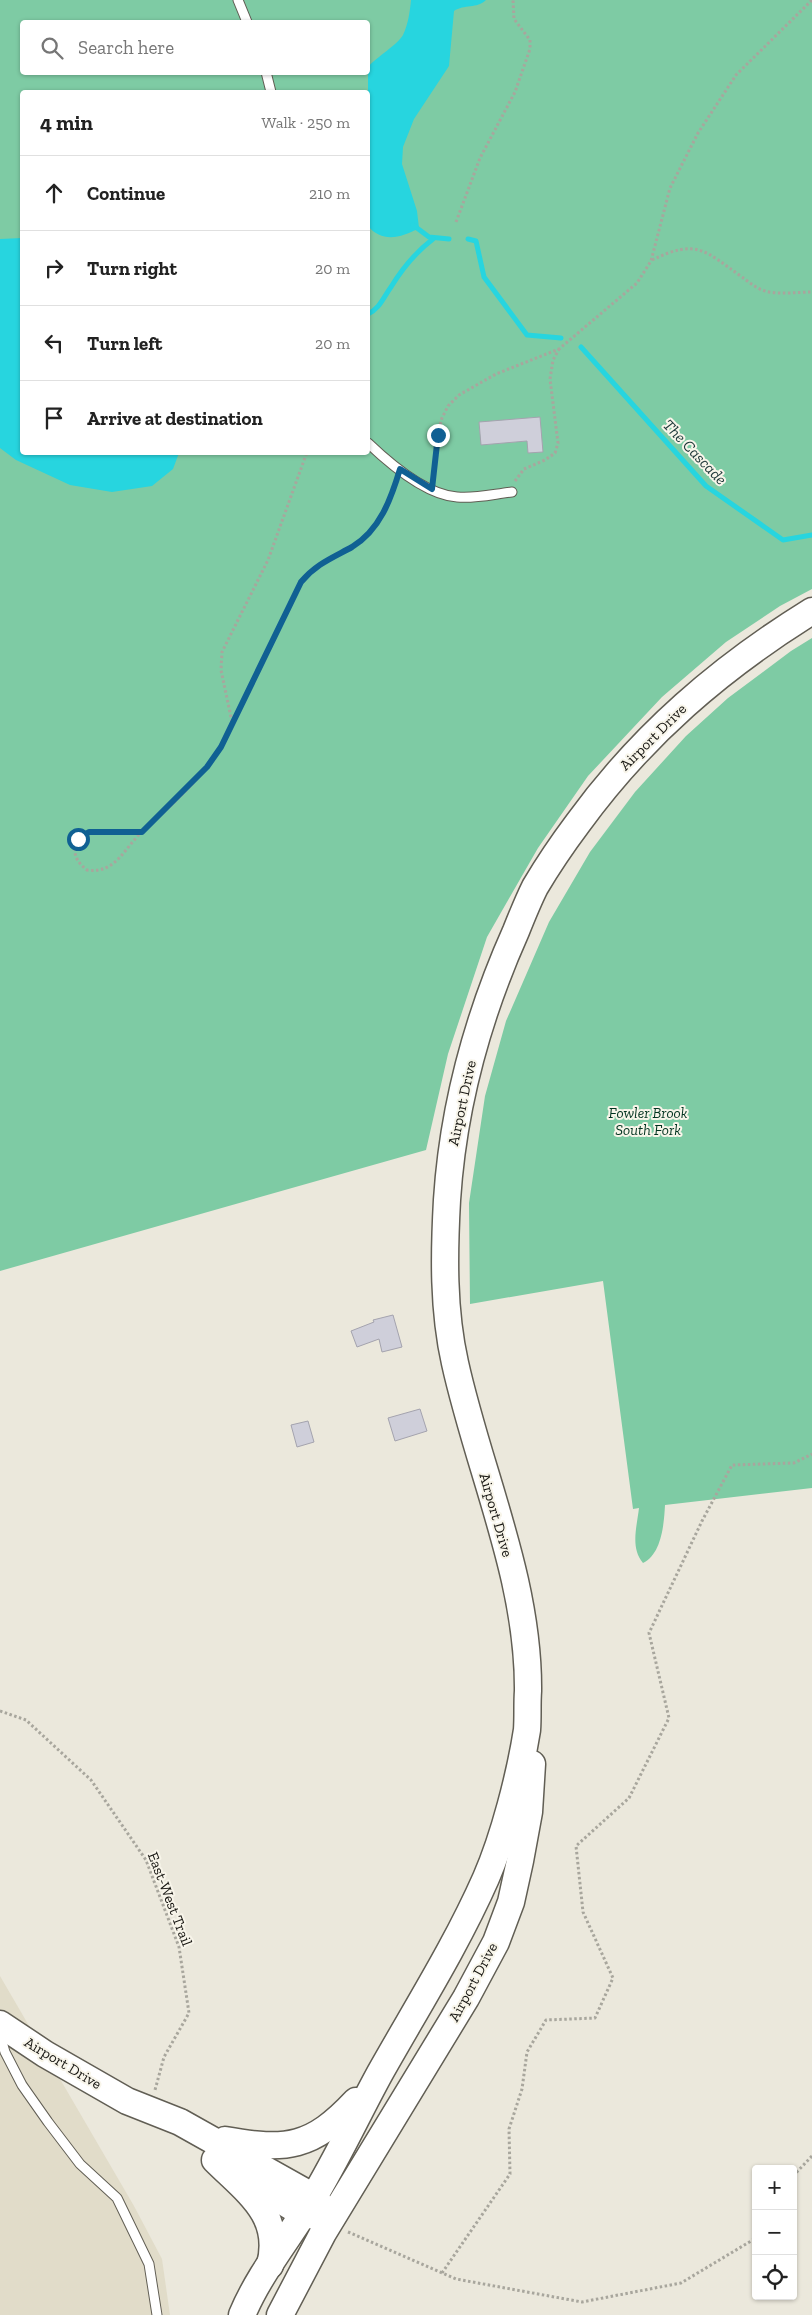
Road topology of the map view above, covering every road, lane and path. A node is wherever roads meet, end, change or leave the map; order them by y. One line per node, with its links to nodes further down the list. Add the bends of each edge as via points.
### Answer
1 (238, 0): 4 (lane)
2 (513, 0): 7 (path, via 514,19 530,40 530,50 515,92 480,158)
3 (812, 0): 8 (path, via 736,75 698,133 670,188)
4 (246, 20)
5 (267, 75): 6 (lane)
6 (270, 90)
7 (456, 222)
8 (651, 260): 9 (path, via 675,250 696,248 765,291); 10 (path, via 637,283)
9 (812, 292)
10 (559, 349): 14 (path, via 482,381 448,406 438,435); 15 (path, via 553,360 550,379 558,443 555,453 524,468 513,482)
11 (370, 445): 13 (lane)
12 (306, 455): 17 (path, via 268,560 222,652 221,670)
13 (400, 469): 14 (lane); 17 (path, via 385,510 370,532 353,546 321,562 301,582)
14 (432, 489): 15 (lane, via 457,497)
15 (512, 492)
16 (812, 611): 21 (main road, Airport Drive, via 763,641 692,699 628,759 599,795 535,887 491,989 473,1048 450,1164 446,1215 447,1320 464,1403 513,1574 522,1617 528,1674)
17 (232, 722): 18 (path, via 207,767)
18 (142, 832): 18 (path, via 120,858 104,870 87,870 76,859 78,839 89,832)
19 (812, 1454): 35 (path, via 794,1463 732,1465 649,1633 669,1718 629,1798 576,1846 583,1912 613,1978 596,2018 546,2020 527,2052 522,2089 509,2130 510,2174)
20 (0, 1711): 25 (path, East-West Trail, via 26,1720 91,1780 146,1860 179,1947 189,2013 164,2057)
21 (527, 1716): 24 (main road, Airport Drive, via 503,1830 487,1875 465,1922); 32 (main road, Airport Drive, via 532,1769 529,1812 511,1902 502,1926 466,1998)
22 (0, 2024): 26 (main road, Airport Drive, via 45,2054)
23 (0, 2035): 36 (lane, via 22,2085 48,2122 80,2164 117,2198 149,2264)
24 (393, 2050): 27 (main road, Airport Drive, via 358,2099 336,2123 312,2137 290,2144 263,2146 222,2139); 31 (main road, Airport Drive)
25 (154, 2093)
26 (127, 2100): 27 (main road, Airport Drive); 29 (main road, Airport Drive, via 171,2133)
27 (180, 2122): 31 (main road, Airport Drive)
28 (812, 2156): 30 (path)
29 (216, 2160): 31 (main road, Airport Drive); 34 (main road, via 259,2203 268,2218 274,2249)
30 (797, 2172)
31 (309, 2206): 32 (main road, Airport Drive); 34 (main road)
32 (332, 2228): 35 (path); 38 (main road)
33 (752, 2240): 35 (path, via 681,2283 582,2302 456,2279)
34 (269, 2268): 37 (main road)
35 (442, 2273)
36 (157, 2315)
37 (242, 2315)
38 (280, 2315)

